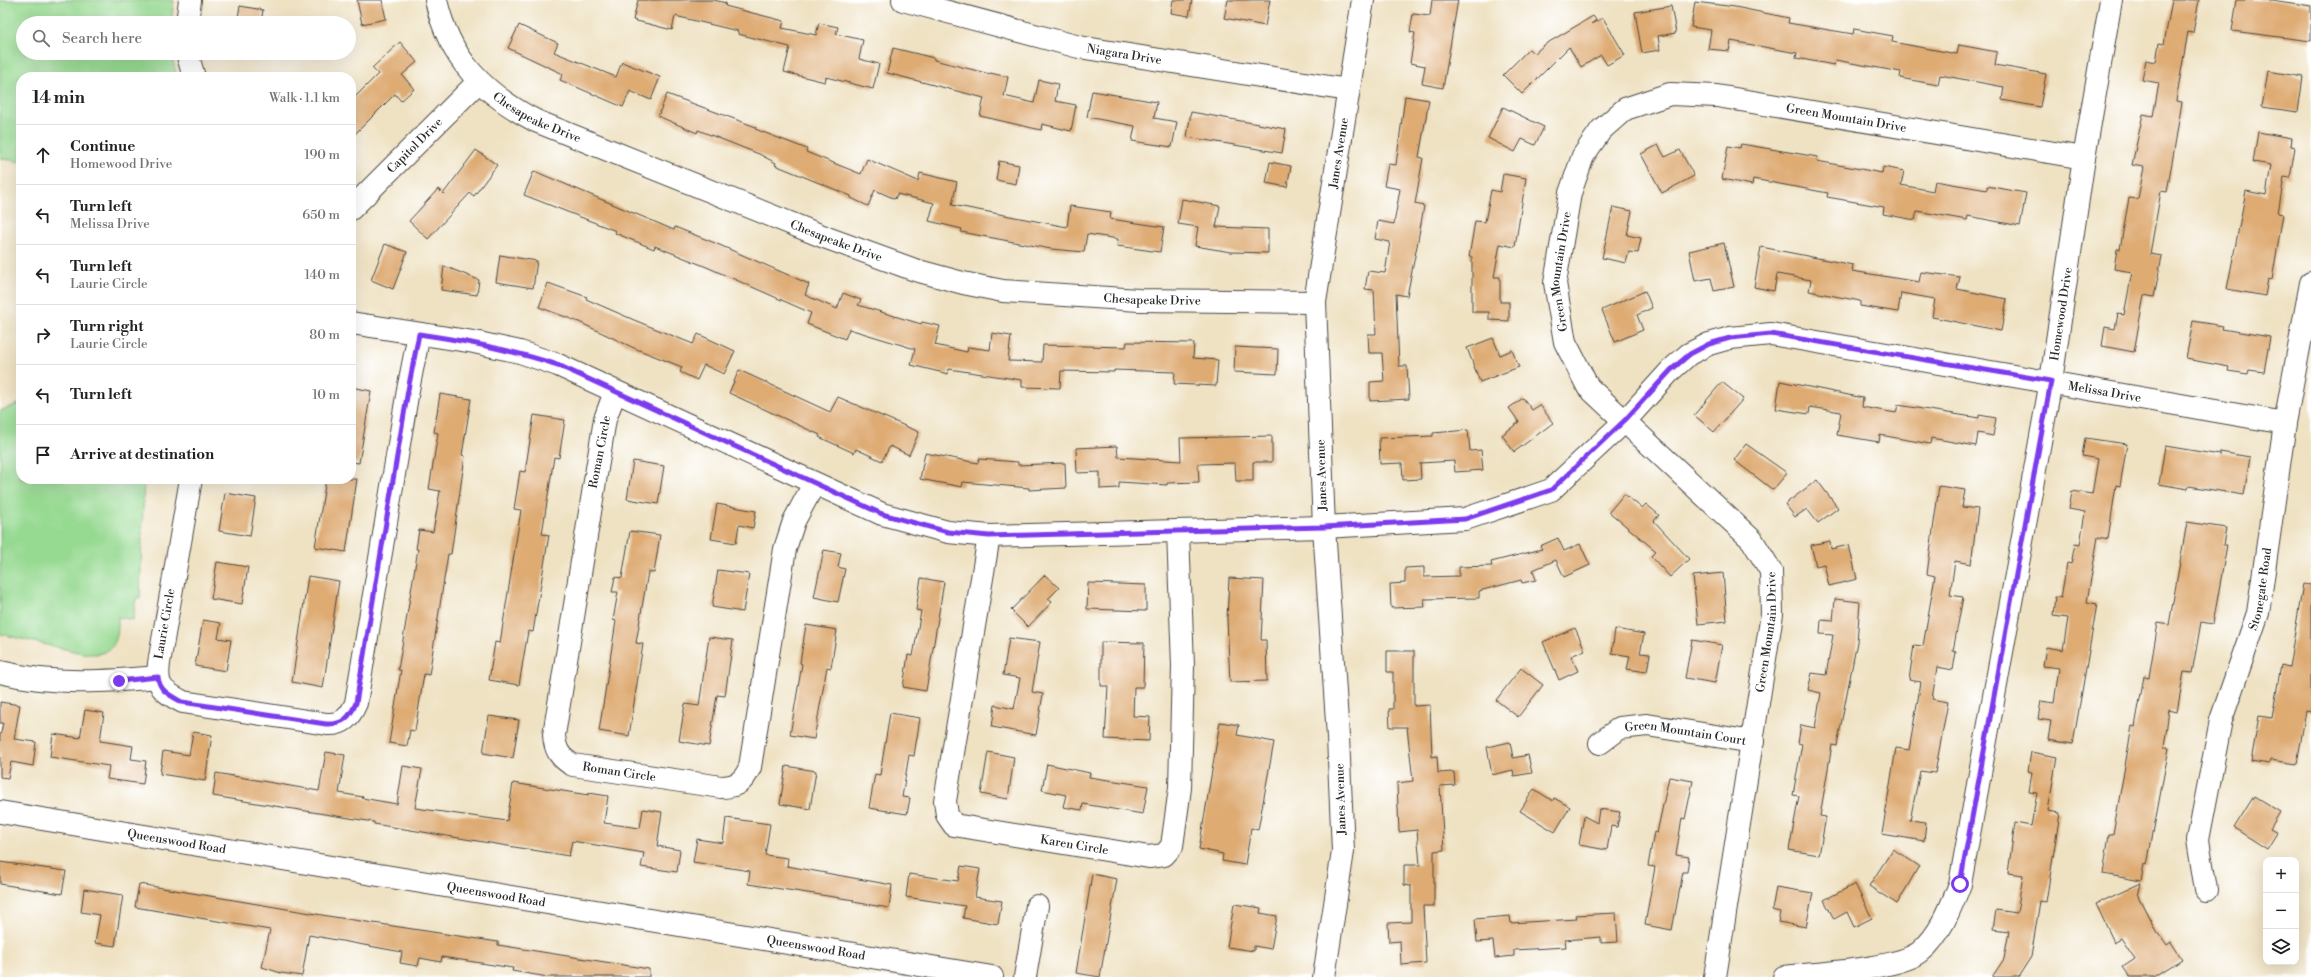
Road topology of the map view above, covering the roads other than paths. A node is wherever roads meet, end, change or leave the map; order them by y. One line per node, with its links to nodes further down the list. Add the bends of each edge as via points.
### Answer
1 (190, 0): 6 (street)
2 (436, 0): 9 (street, Chesapeake Drive, via 448,36)
3 (903, 0): 10 (street, Niagara Drive, via 1079,47)
4 (1363, 0): 10 (street, Janes Avenue)
5 (2112, 0): 11 (street, Homewood Drive)
6 (188, 16)
7 (189, 60): 8 (street)
8 (193, 72)
9 (478, 82): 12 (street, Capitol Drive); 14 (street, Chesapeake Drive, via 510,107 548,126 827,238 916,270 963,283 1003,291 1124,299)
10 (1348, 90): 14 (street, Janes Avenue)
11 (2084, 158): 17 (street, Homewood Drive); 19 (street, Green Mountain Drive, via 1717,96 1670,94 1625,109 1601,130 1583,156 1570,193 1555,283 1566,342 1588,387)
12 (356, 204)
13 (2311, 283): 20 (street, Stonegate Road)
14 (1315, 302): 23 (street, Janes Avenue)
15 (356, 324): 16 (street, Melissa Drive)
16 (419, 334): 18 (street, Melissa Drive, via 520,352 558,365); 27 (street, Laurie Circle, via 356,703 352,713 337,725 182,702 161,688)
17 (2051, 381): 19 (street, Melissa Drive, via 1771,334 1752,335 1709,344 1690,354 1671,370); 20 (street, Melissa Drive); 37 (street, Homewood Drive, via 1960,884 1950,910 1937,932 1919,952 1886,966)
18 (615, 392): 22 (street, Melissa Drive); 22 (street, Roman Circle, via 605,419 554,735 559,754 573,765 721,787 732,787 742,782 750,767 785,549 794,521)
19 (1625, 420): 23 (street, Melissa Drive, via 1551,490 1465,519); 28 (street, Green Mountain Drive, via 1752,540 1771,571 1772,614)
20 (2285, 422): 31 (street, Stonegate Road, via 2258,614 2221,720 2198,840)
21 (190, 484): 27 (street, Laurie Circle)
22 (814, 484): 25 (street, Melissa Drive, via 911,524 948,532)
23 (1324, 527): 24 (street, Melissa Drive); 35 (street, Janes Avenue, via 1343,851)
24 (1178, 532): 25 (street, Melissa Drive); 25 (street, Karen Circle, via 1183,666 1180,788 1172,846 1164,855 1149,857 954,824 947,815 945,801)
25 (989, 536)
26 (0, 672): 27 (street, via 64,682)
27 (158, 677)
28 (1753, 742): 29 (street, Green Mountain Court, via 1647,725 1620,728); 36 (street, Green Mountain Drive)
29 (1600, 743)
30 (0, 812): 33 (street, Queenswood Road)
31 (2206, 890)
32 (1037, 906): 34 (street)
33 (992, 977)
34 (1025, 977)
35 (1324, 977)
36 (1715, 977)
37 (1784, 977)

